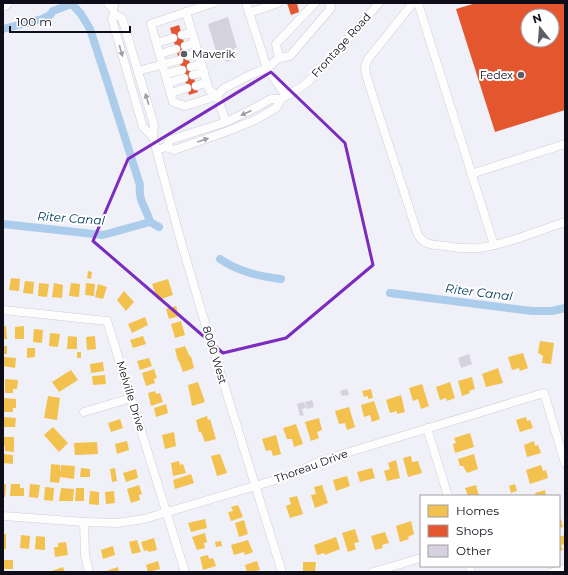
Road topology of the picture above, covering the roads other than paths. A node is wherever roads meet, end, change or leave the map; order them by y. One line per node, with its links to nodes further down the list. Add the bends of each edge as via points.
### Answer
1 (6, 3): 10 (highway)
2 (213, 3): 12 (street)
3 (246, 3): 13 (street)
4 (278, 3): 13 (street)
5 (315, 3): 24 (street, via 276,44)
6 (329, 3): 24 (street, via 331,8 290,56)
7 (379, 3): 38 (street, Frontage Road, via 315,74)
8 (413, 3): 46 (street, via 368,59 365,67 418,235 422,241 430,245 477,248)
9 (418, 3): 44 (street)
10 (3, 5)
11 (112, 6): 29 (street, 8000 West, via 122,18); 40 (street, 8000 West, one-way to 40, via 112,19 143,127)
12 (186, 12): 14 (street); 17 (street, via 151,24)
13 (249, 13): 28 (street)
14 (192, 32): 15 (street); 18 (street)
15 (182, 36)
16 (173, 38): 17 (street)
17 (157, 43): 22 (street)
18 (195, 43): 19 (street); 21 (street)
19 (185, 46)
20 (176, 49): 22 (street)
21 (198, 53): 23 (street); 27 (street)
22 (160, 54): 26 (street)
23 (188, 56)
24 (279, 58): 28 (street)
25 (179, 60): 26 (street)
26 (162, 64): 29 (street); 32 (street)
27 (203, 68): 30 (street); 33 (street)
28 (267, 68): 37 (street, via 223,89); 38 (street)
29 (138, 71): 40 (street, 8000 West, one-way to 29, via 154,124)
30 (192, 71)
31 (183, 74): 32 (street)
32 (167, 79): 36 (street)
33 (207, 82): 34 (street); 37 (street, via 209,90)
34 (196, 86)
35 (187, 88): 36 (street)
36 (171, 93): 37 (street, via 174,102 185,106)
37 (217, 96): 39 (street)
38 (283, 98): 39 (street, Frontage Road, one-way to 39, via 271,99); 42 (street, Frontage Road, one-way to 38, via 174,150 248,122 276,108)
39 (226, 122): 42 (street, Frontage Road, via 170,140)
40 (153, 137): 43 (street, 8000 West)
41 (565, 144): 44 (street)
42 (166, 147): 43 (street, Frontage Road)
43 (157, 150): 52 (street, 8000 West, via 179,234)
44 (471, 174): 46 (street)
45 (565, 222): 46 (street)
46 (494, 245)
47 (3, 310): 48 (street, Melville Drive, via 107,321)
48 (131, 398): 49 (street); 54 (street, Melville Drive)
49 (84, 412)
50 (427, 428): 51 (street, Thoreau Drive, via 544,393); 52 (street, Thoreau Drive, via 325,459); 53 (street)
51 (565, 462)
52 (255, 486): 54 (street, Thoreau Drive); 61 (street, 8000 West)
53 (448, 495)
54 (166, 512): 56 (street, Thoreau Drive, via 144,519 117,523); 60 (street, Melville Drive)
55 (3, 516): 56 (street, Thoreau Drive)
56 (84, 522): 59 (street, via 85,556)
57 (420, 558): 62 (street)
58 (565, 568): 63 (street)
59 (89, 572)
60 (185, 572)
61 (282, 572)
62 (373, 572)
63 (553, 572)

